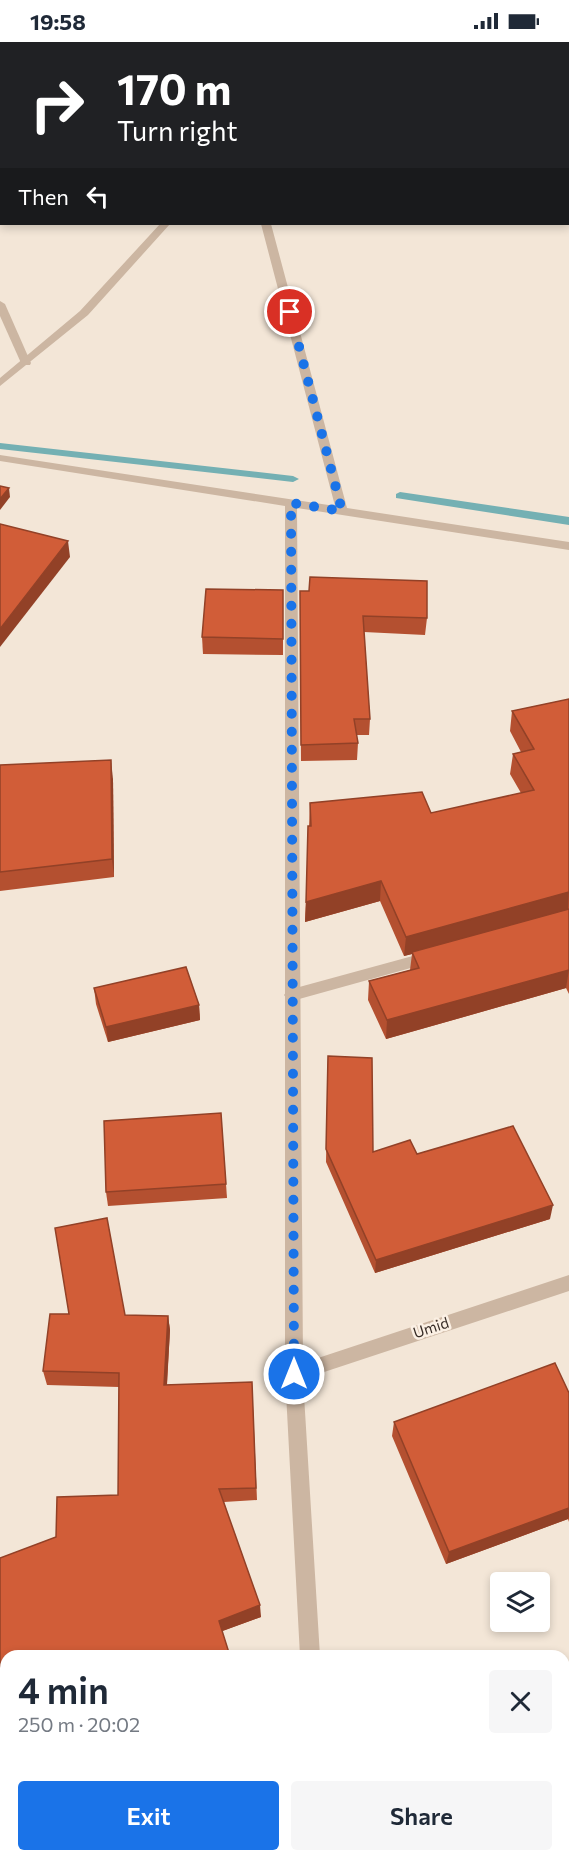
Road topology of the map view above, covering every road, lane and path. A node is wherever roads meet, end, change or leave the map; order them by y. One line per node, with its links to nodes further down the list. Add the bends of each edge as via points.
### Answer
1 (164, 225): 4 (street, via 84,313)
2 (267, 225): 8 (street)
3 (0, 304): 4 (street)
4 (26, 363): 5 (street)
5 (0, 383)
6 (0, 458): 7 (street)
7 (291, 503): 8 (street); 11 (street)
8 (342, 511): 9 (street)
9 (569, 546)
10 (442, 954): 11 (street)
11 (292, 995): 13 (street)
12 (569, 1283): 13 (street, Umid)
13 (294, 1374): 14 (street)
14 (310, 1650)

